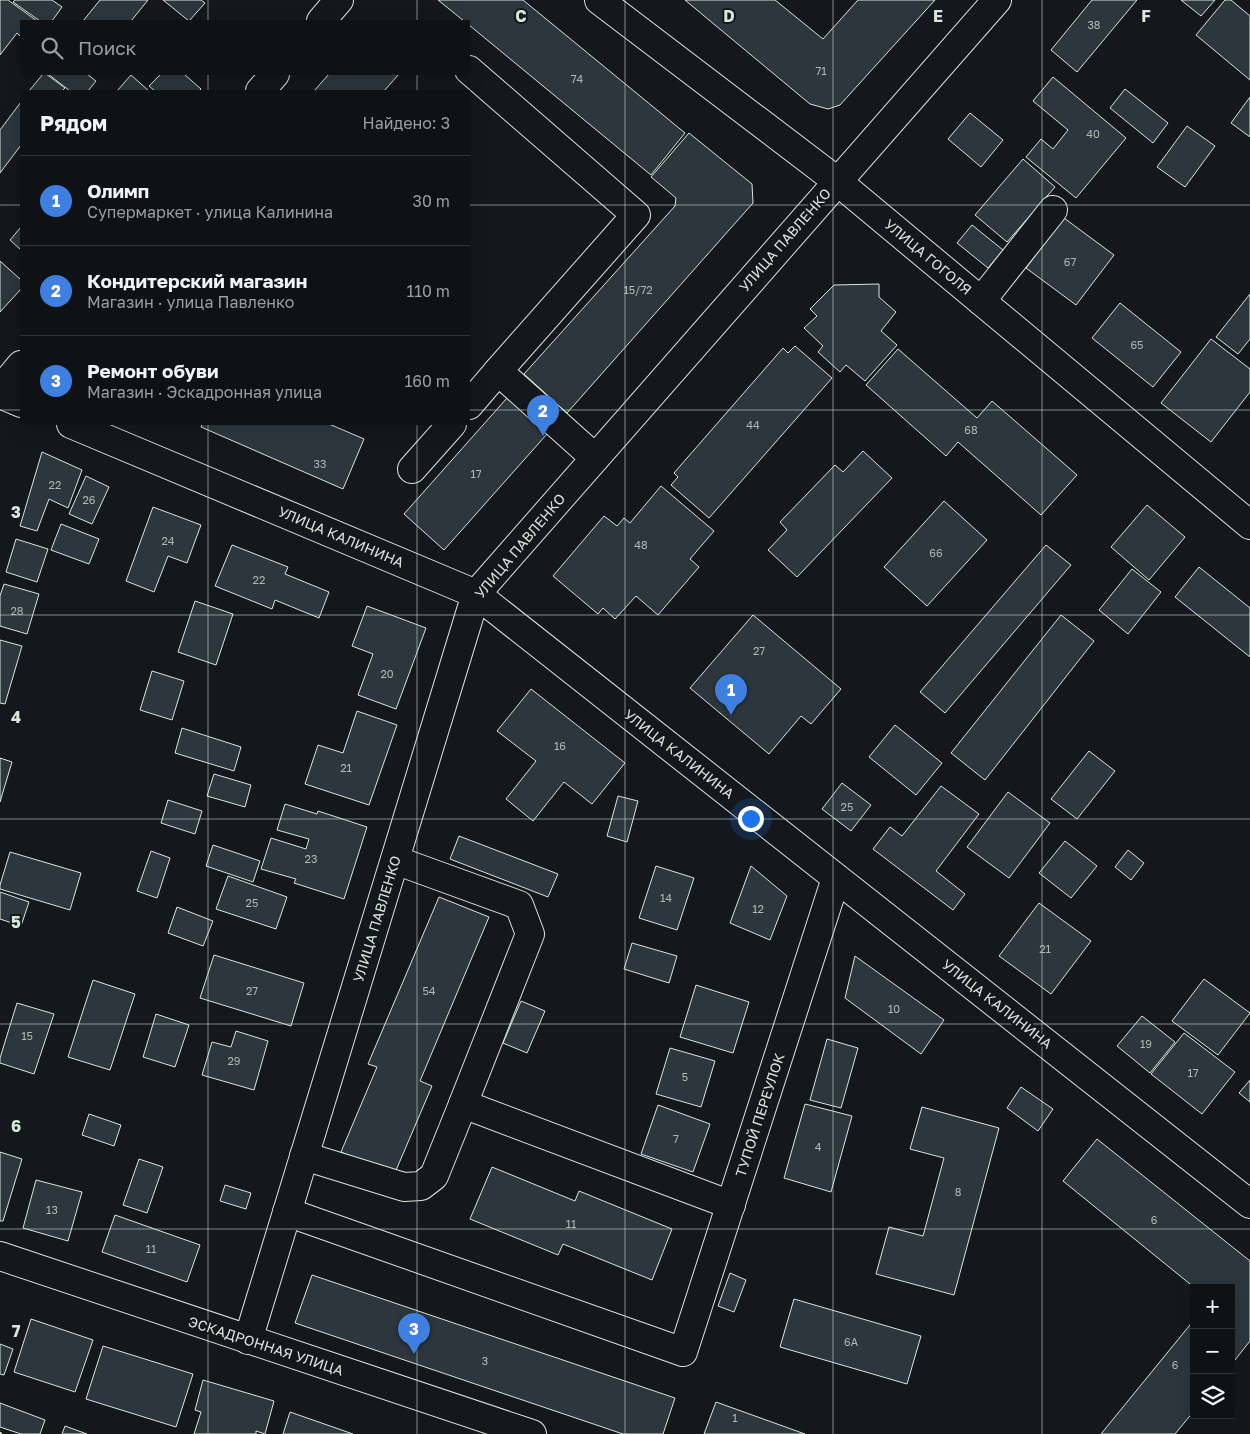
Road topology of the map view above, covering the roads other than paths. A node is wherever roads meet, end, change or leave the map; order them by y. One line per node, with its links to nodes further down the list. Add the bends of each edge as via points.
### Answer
1 (339, 0): 4 (main road)
2 (599, 0): 8 (main road, УЛИЦА ГОГОЛЯ)
3 (997, 0): 8 (main road, УЛИЦА ПАВЛЕНКО)
4 (322, 20)
5 (470, 71): 12 (main road, via 636,215)
6 (274, 75): 7 (main road)
7 (261, 90)
8 (837, 181): 10 (main road, УЛИЦА ГОГОЛЯ); 19 (main road, УЛИЦА ПАВЛЕНКО)
9 (1053, 210): 10 (main road)
10 (982, 301): 21 (main road, УЛИЦА ГОГОЛЯ)
11 (20, 366): 13 (main road)
12 (498, 371): 16 (main road); 19 (main road)
13 (0, 390)
14 (0, 394): 15 (main road)
15 (20, 403)
16 (470, 403)
17 (74, 425): 22 (main road, УЛИЦА КАЛИНИНА)
18 (451, 425): 20 (main road)
19 (595, 458): 22 (main road, УЛИЦА ПАВЛЕНКО)
20 (412, 469)
21 (1250, 525)
22 (476, 594): 23 (main road, УЛИЦА ПАВЛЕНКО); 24 (main road, УЛИЦА КАЛИНИНА)
23 (394, 860): 25 (main road, via 519,905 530,934); 26 (main road, УЛИЦА ПАВЛЕНКО)
24 (836, 878): 27 (main road, УЛИЦА КАЛИНИНА); 28 (main road, ТУПОЙ ПЕРЕУЛОК)
25 (463, 1104): 26 (main road, via 434,1176 421,1186 404,1187); 28 (main road)
26 (304, 1156): 29 (main road, УЛИЦА ПАВЛЕНКО)
27 (1250, 1204)
28 (731, 1206): 29 (main road, ТУПОЙ ПЕРЕУЛОК, via 683,1352)
29 (287, 1212): 31 (main road, УЛИЦА ПАВЛЕНКО)
30 (0, 1256): 31 (main road, ЭСКАДРОННАЯ УЛИЦА)
31 (248, 1340): 32 (main road, ЭСКАДРОННАЯ УЛИЦА)
32 (532, 1434)

